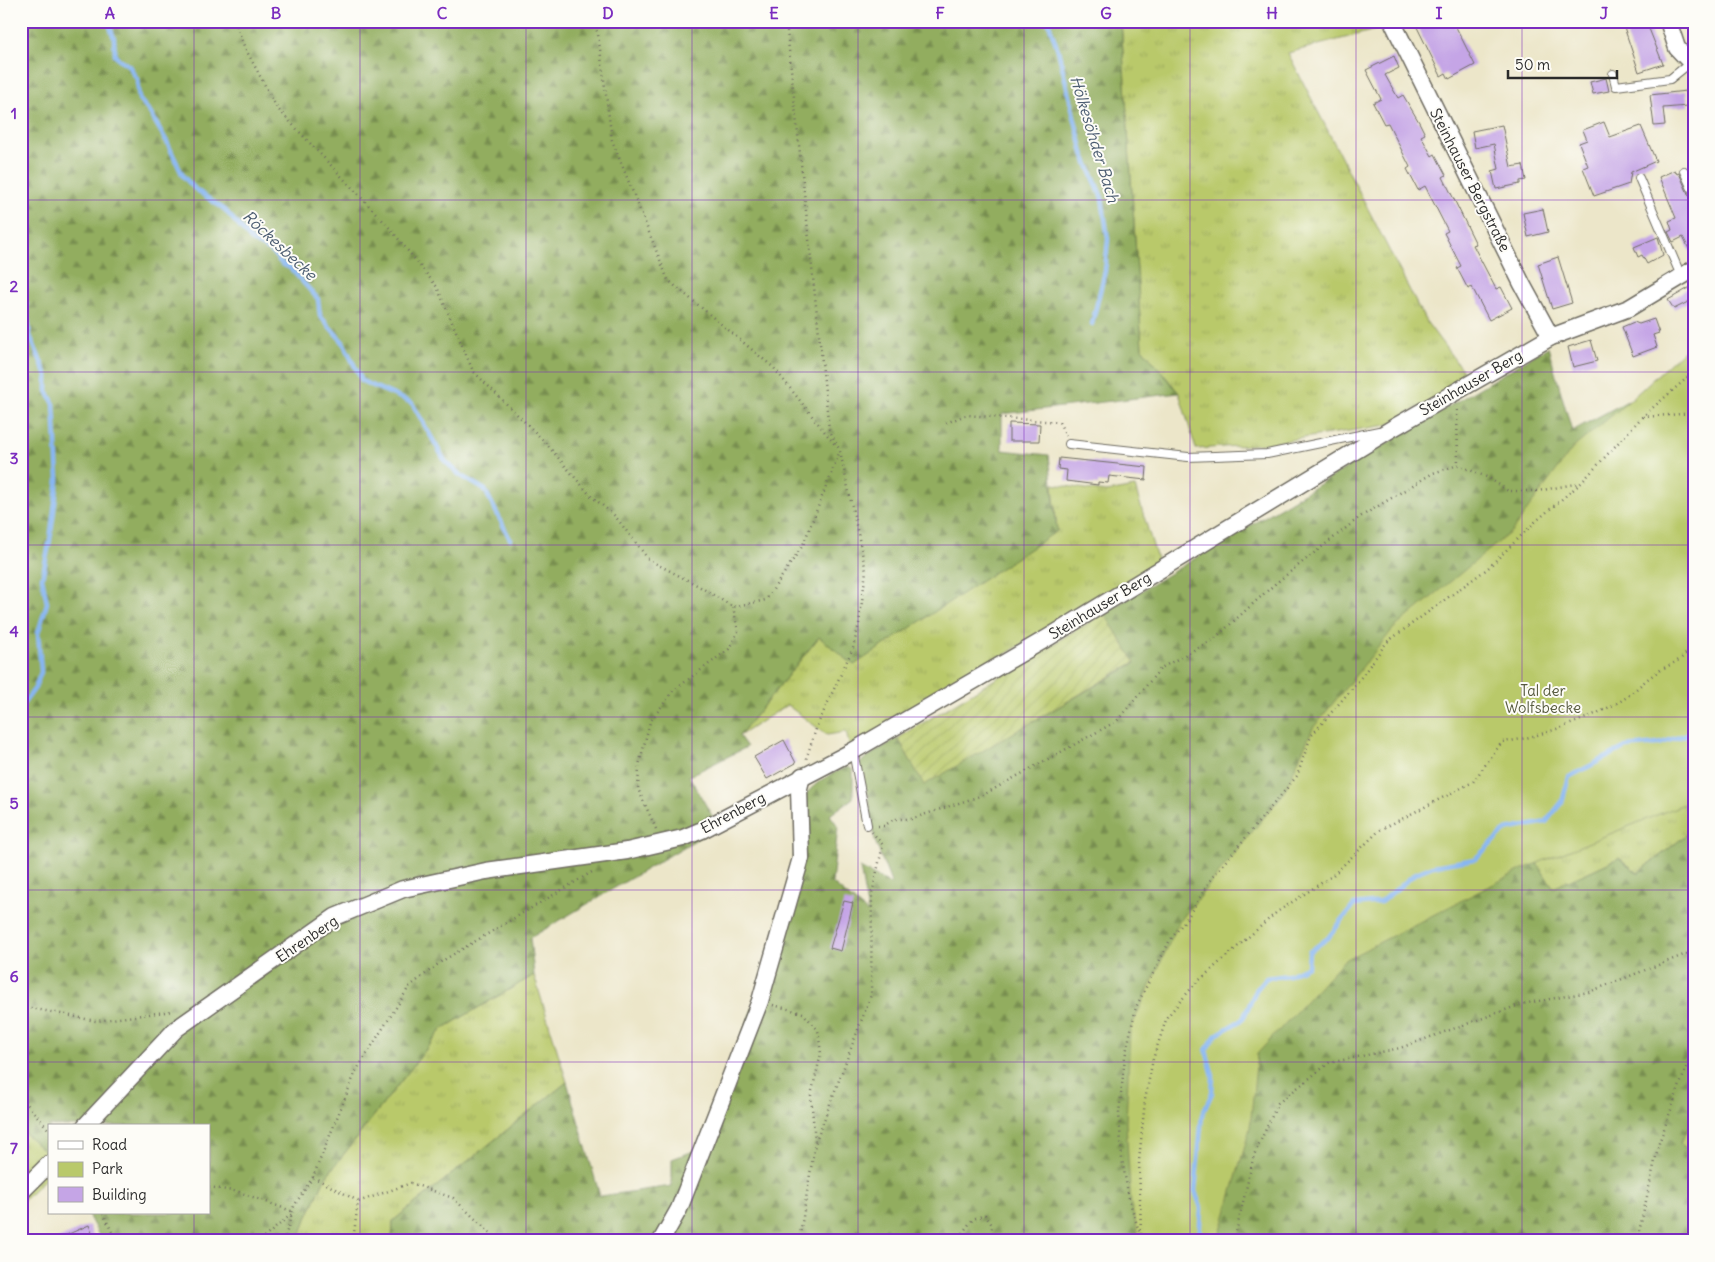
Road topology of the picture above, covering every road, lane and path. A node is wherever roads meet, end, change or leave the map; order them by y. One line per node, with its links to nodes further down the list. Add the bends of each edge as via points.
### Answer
1 (235, 21): 23 (path, via 244,46 277,108 388,226 437,287 473,371 615,516 649,560)
2 (593, 21): 20 (path, via 598,34 612,140 668,280 774,368)
3 (786, 21): 20 (path, via 829,429)
4 (1392, 21): 12 (street, Steinhauser Bergstraße)
5 (1668, 21): 6 (street, via 1677,48)
6 (1692, 65): 7 (lane, via 1670,79 1616,86)
7 (1613, 74)
8 (1684, 171): 10 (lane)
9 (1638, 178): 11 (lane)
10 (1694, 193)
11 (1688, 272): 12 (street, Steinhauser Berg, via 1629,308)
12 (1550, 338): 14 (street, Steinhauser Berg)
13 (1694, 372): 16 (path)
14 (1456, 392): 18 (street, Steinhauser Berg); 21 (path)
15 (1694, 412): 16 (path)
16 (1642, 417): 22 (path)
17 (946, 423): 19 (path, via 966,415 1059,422)
18 (1394, 428): 19 (lane, Steinhauser Berg, via 1257,454 1188,457); 25 (street, Steinhauser Berg, via 1132,588)
19 (1070, 444)
20 (840, 451): 23 (path, via 803,544 766,600); 26 (path, via 866,571 853,648 817,726)
21 (1458, 466): 22 (path, via 1488,478 1508,491 1538,491); 27 (path, via 1433,474 1360,517 1214,639 1161,668 1117,721 983,796 912,819 894,819 884,826)
22 (1581, 483): 46 (path, via 1535,522 1488,569 1387,642 1311,736 1297,776 1211,879 1169,942 1136,1008 1125,1056 1119,1113 1122,1159)
23 (733, 607): 28 (path, via 738,631 729,649 673,691 650,722 639,765 638,789)
24 (1694, 638): 46 (path, via 1688,654 1654,674 1624,699 1570,724 1520,741 1502,742 1473,782 1380,830 1332,876 1277,912 1195,984 1167,1017 1153,1059 1139,1161)
25 (853, 751): 26 (street, Steinhauser Berg); 27 (lane)
26 (802, 776): 28 (street, Ehrenberg, via 702,830); 31 (street, via 799,788 801,858)
27 (867, 825): 38 (path, via 883,846 872,893 871,995)
28 (663, 843): 36 (street, Ehrenberg, via 486,871 404,889 335,917 176,1029)
29 (594, 871): 40 (path, via 442,961 409,987 356,1071)
30 (1694, 951): 56 (path, via 1589,992 1522,1004 1400,1048 1329,1063 1278,1103 1254,1155)
31 (760, 1001): 38 (path, via 803,1014 818,1030 821,1054 811,1095); 52 (street, via 678,1208)
32 (21, 1006): 33 (path, via 96,1021)
33 (181, 1010)
34 (1694, 1046): 57 (path, via 1659,1143)
35 (21, 1097): 37 (path)
36 (87, 1124)
37 (48, 1129)
38 (816, 1144): 53 (path)
39 (48, 1165): 42 (street)
40 (313, 1177): 43 (path); 44 (path, via 294,1206)
41 (210, 1188): 44 (path, via 239,1192)
42 (21, 1192)
43 (358, 1202): 50 (path); 51 (path, via 411,1183 453,1198)
44 (294, 1212): 48 (path); 49 (path)
45 (103, 1214): 47 (path)
46 (1141, 1239)
47 (116, 1241)
48 (260, 1241)
49 (284, 1241)
50 (353, 1241)
51 (498, 1241)
52 (661, 1241)
53 (799, 1241)
54 (956, 1241): 55 (path, via 973,1219 985,1215 992,1224)
55 (991, 1241)
56 (1234, 1241)
57 (1637, 1241)

